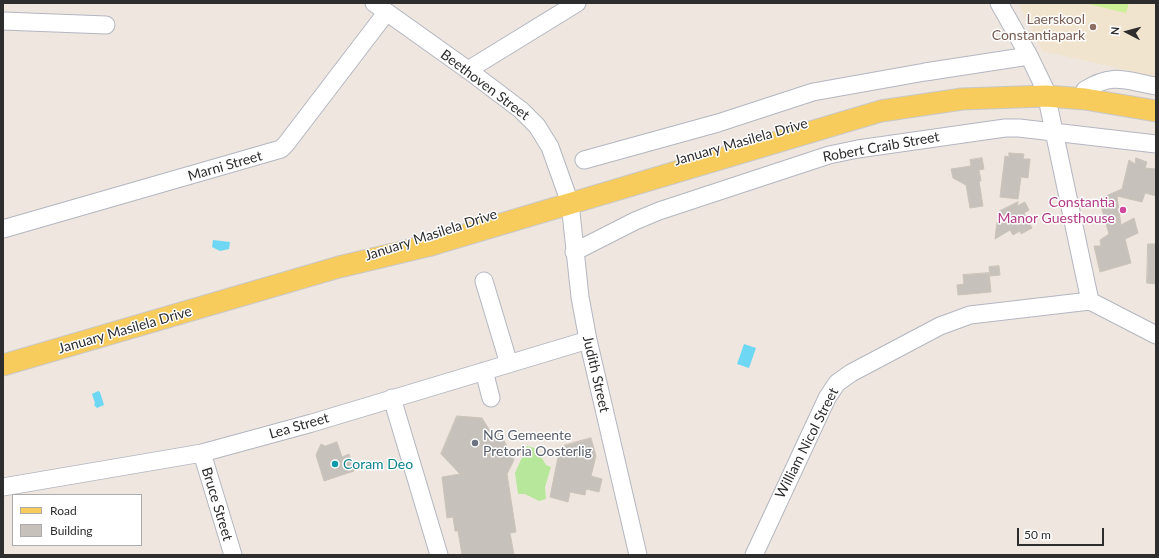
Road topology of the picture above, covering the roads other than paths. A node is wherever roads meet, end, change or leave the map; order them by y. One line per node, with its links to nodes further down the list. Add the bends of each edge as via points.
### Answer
1 (577, 3): 7 (street)
2 (999, 3): 6 (street)
3 (380, 8): 7 (street, Beethoven Street); 17 (street, Marni Street, via 286,144 280,149)
4 (3, 21): 5 (street)
5 (106, 25)
6 (1029, 56): 10 (street); 15 (street, via 819,90 718,123)
7 (468, 70): 16 (street, Beethoven Street, via 521,110 537,126 552,151)
8 (1156, 86): 9 (street, via 1111,78)
9 (1085, 90): 10 (main road, January Masilela Drive); 11 (main road, January Masilela Drive)
10 (1045, 93): 12 (main road, January Masilela Drive); 13 (street); 16 (main road, January Masilela Drive, via 961,90 898,99 717,148)
11 (1156, 102)
12 (1156, 111)
13 (1054, 132): 14 (street, Robert Craib Street); 18 (street, Robert Craib Street, via 1019,128 993,129 858,148 829,155 659,211); 20 (street)
14 (1156, 144)
15 (584, 160)
16 (569, 197): 18 (street, Judith Street); 24 (main road, January Masilela Drive, via 428,234 339,267)
17 (3, 230)
18 (574, 252): 22 (street, Judith Street)
19 (484, 281): 23 (street)
20 (1090, 301): 21 (street); 33 (street, William Nicol Street, via 962,317 845,376 835,386 823,407)
21 (1156, 335)
22 (588, 340): 23 (street, Lea Street); 32 (street, Judith Street)
23 (509, 364): 25 (street, Lea Street)
24 (3, 365)
25 (484, 371): 26 (street, Lea Street); 27 (street)
26 (392, 398): 28 (street, Lea Street); 31 (street)
27 (491, 398)
28 (202, 453): 29 (street, Lea Street); 30 (street, Bruce Street)
29 (3, 487)
30 (233, 555)
31 (439, 555)
32 (638, 555)
33 (754, 555)

